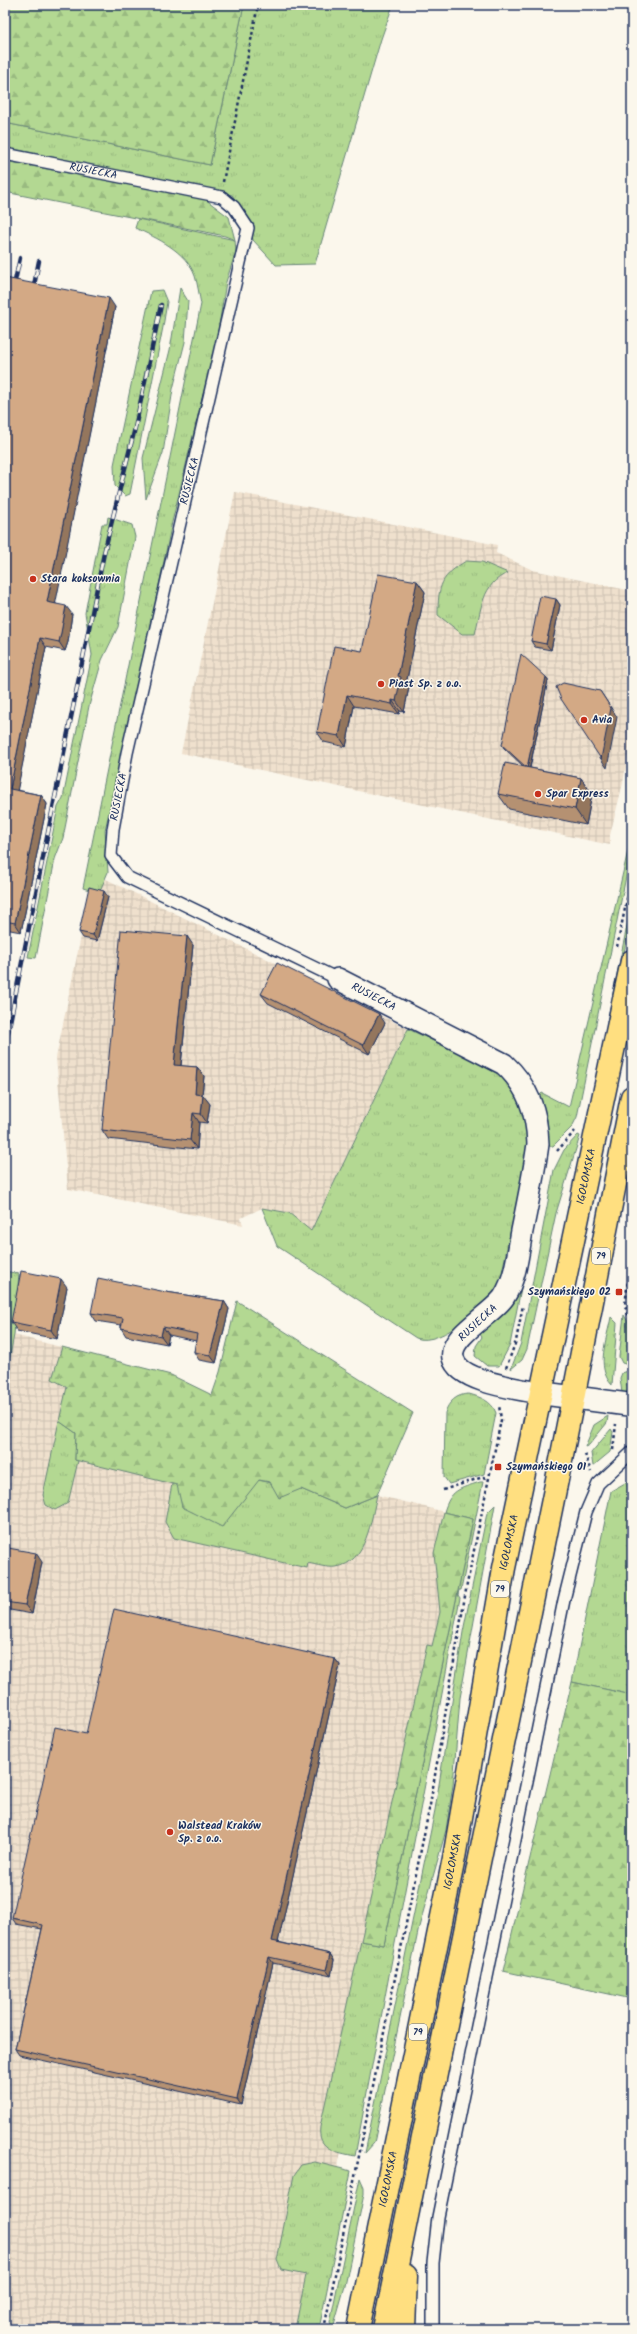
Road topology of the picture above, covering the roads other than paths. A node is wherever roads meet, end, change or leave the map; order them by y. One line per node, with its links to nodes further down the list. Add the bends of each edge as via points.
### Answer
1 (5, 154): 3 (lane, RUSIECKA, via 222,197 234,207 248,228 127,753 112,829 111,856 127,877)
2 (624, 956): 5 (main road, IGOŁOMSKA / 79)
3 (338, 979): 5 (street, RUSIECKA, via 504,1064 517,1076 528,1094 534,1110 538,1144 514,1275 504,1298 467,1330 456,1344 452,1356 457,1365 471,1376)
4 (632, 1097): 6 (main road, 79)
5 (540, 1393): 6 (street); 9 (main road, IGOŁOMSKA / 79, via 498,1599 454,1858)
6 (574, 1397): 7 (street); 10 (main road, 79)
7 (632, 1405)
8 (632, 1452): 15 (lane, via 602,1478 592,1495 564,1600 438,2217 433,2263)
9 (382, 2206): 11 (main road); 12 (main road, IGOŁOMSKA / 79)
10 (409, 2209): 13 (main road, 79); 14 (main road)
11 (342, 2329)
12 (358, 2329)
13 (384, 2329)
14 (404, 2329)
15 (433, 2329)

